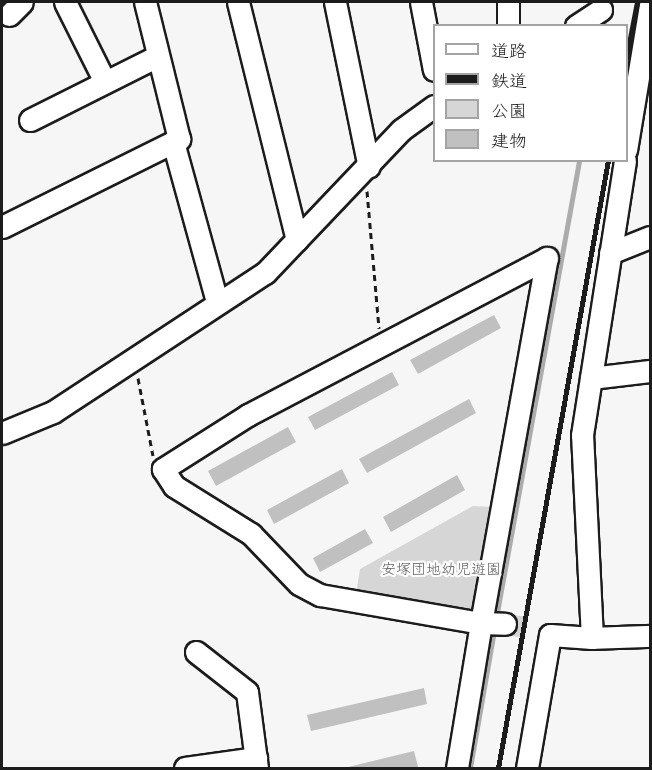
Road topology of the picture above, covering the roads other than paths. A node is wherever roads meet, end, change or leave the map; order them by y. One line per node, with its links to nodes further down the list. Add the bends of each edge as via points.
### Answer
1 (65, 2): 13 (street)
2 (145, 2): 11 (street)
3 (238, 2): 22 (street)
4 (335, 2): 19 (street)
5 (421, 2): 12 (street)
6 (508, 2): 9 (street)
7 (651, 5): 17 (street)
8 (601, 10): 10 (street)
9 (508, 24)
10 (579, 24)
11 (158, 56): 13 (street); 16 (street, via 179,139)
12 (433, 60)
13 (105, 82): 15 (street)
14 (433, 107): 19 (street, via 401,130)
15 (30, 120)
16 (173, 142): 20 (street); 24 (street)
17 (628, 144)
18 (625, 162): 23 (street)
19 (368, 169): 22 (street)
20 (2, 227)
21 (651, 237): 23 (street)
22 (297, 240): 24 (street, via 265,273)
23 (609, 253): 26 (street)
24 (217, 302): 27 (street, via 53,412)
25 (651, 371): 26 (street)
26 (591, 378): 30 (street, via 582,435)
27 (2, 433)
28 (494, 624): 28 (street, via 320,595 299,584 251,534 174,486 163,469 248,415 548,258); 34 (street)
29 (651, 636): 30 (street)
30 (592, 638): 35 (street, via 541,632)
31 (196, 652): 32 (street, via 247,692)
32 (256, 763): 33 (street)
33 (185, 768)
34 (457, 768)
35 (527, 768)

